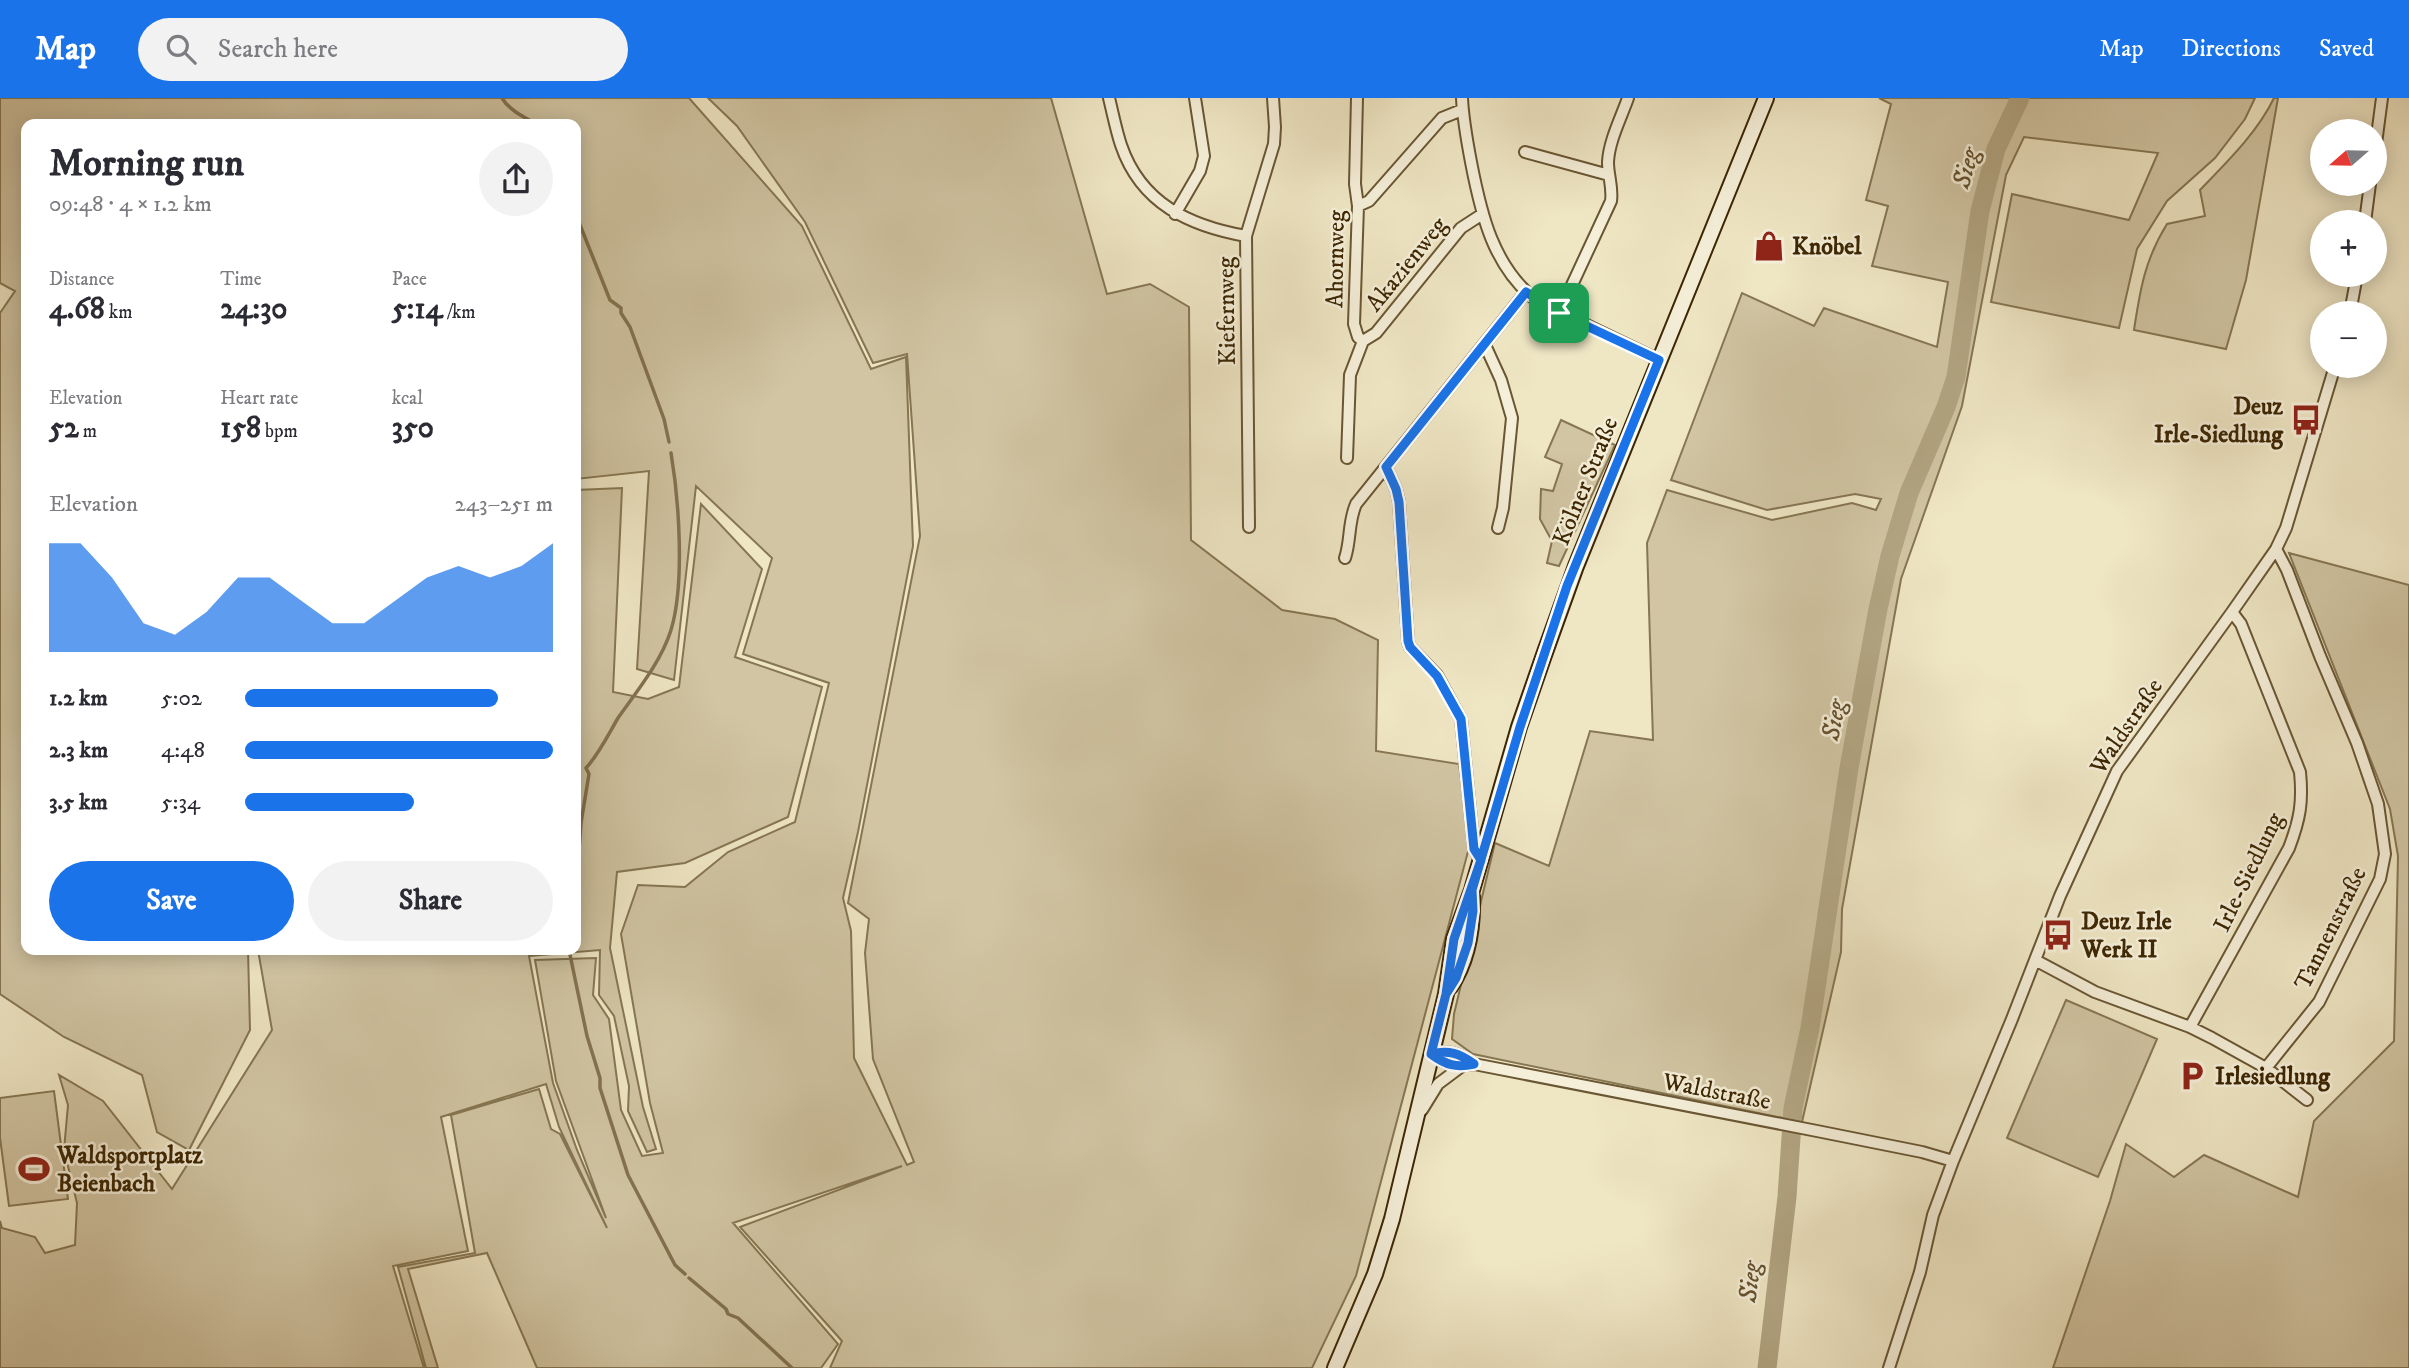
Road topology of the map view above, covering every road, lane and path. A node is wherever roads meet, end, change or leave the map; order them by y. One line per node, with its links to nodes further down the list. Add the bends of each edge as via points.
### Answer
1 (1109, 98): 14 (street, via 1134,172)
2 (1195, 98): 14 (street, via 1204,156 1200,172)
3 (1273, 98): 16 (street, Kiefernweg, via 1274,144)
4 (1357, 98): 13 (street, Ahornweg)
5 (1462, 98): 9 (street)
6 (1628, 98): 12 (street, via 1609,154)
7 (1766, 98): 21 (main road, Kölner Straße)
8 (2382, 98): 10 (street)
9 (1462, 110): 13 (street, via 1442,118 1369,201); 15 (street)
10 (2379, 119)
11 (1525, 152): 12 (street)
12 (1609, 175): 18 (street, via 1611,201)
13 (1358, 206): 19 (street, Ahornweg, via 1354,324)
14 (1175, 214): 16 (street, via 1198,225)
15 (1482, 215): 17 (street, via 1501,257); 19 (street, Akazienweg, via 1461,228 1376,333)
16 (1246, 236): 25 (street, Kiefernweg)
17 (1526, 292): 18 (street); 20 (street)
18 (1559, 313): 21 (street)
19 (1363, 341): 23 (street, Ahornweg, via 1350,375)
20 (1485, 345): 24 (street); 26 (street, via 1512,418)
21 (1659, 360): 30 (main road, Kölner Straße, via 1567,586)
22 (2331, 378): 27 (street, Waldstraße, via 2287,528)
23 (1347, 458)
24 (1386, 467): 28 (street, via 1351,515); 30 (street, via 1399,502 1408,641 1437,676 1461,719 1474,849)
25 (1249, 527)
26 (1497, 528)
27 (2276, 549): 29 (street, Waldstraße); 35 (street, Tannenstraße, via 2357,743 2378,804 2385,854 2376,889 2319,1002)
28 (1346, 558)
29 (2232, 612): 31 (street, Waldstraße, via 2117,771); 32 (street, Irle-Siedlung, via 2241,624 2300,772 2302,796 2289,848)
30 (1481, 860): 33 (main road, Kölner Straße, via 1472,890 1468,943 1446,994)
31 (2035, 960): 32 (street, via 2095,992); 38 (street, Waldstraße)
32 (2190, 1027): 35 (street)
33 (1431, 1054): 34 (street, Waldstraße, via 1446,1050 1461,1055); 37 (main road, Kölner Straße)
34 (1468, 1065): 37 (street, via 1438,1084); 38 (street, Waldstraße)
35 (2266, 1068): 36 (street)
36 (2307, 1100)
37 (1417, 1118): 39 (main road, Kölner Straße, via 1374,1275)
38 (1952, 1161): 40 (street, Waldstraße)
39 (1335, 1368)
40 (1889, 1368)

